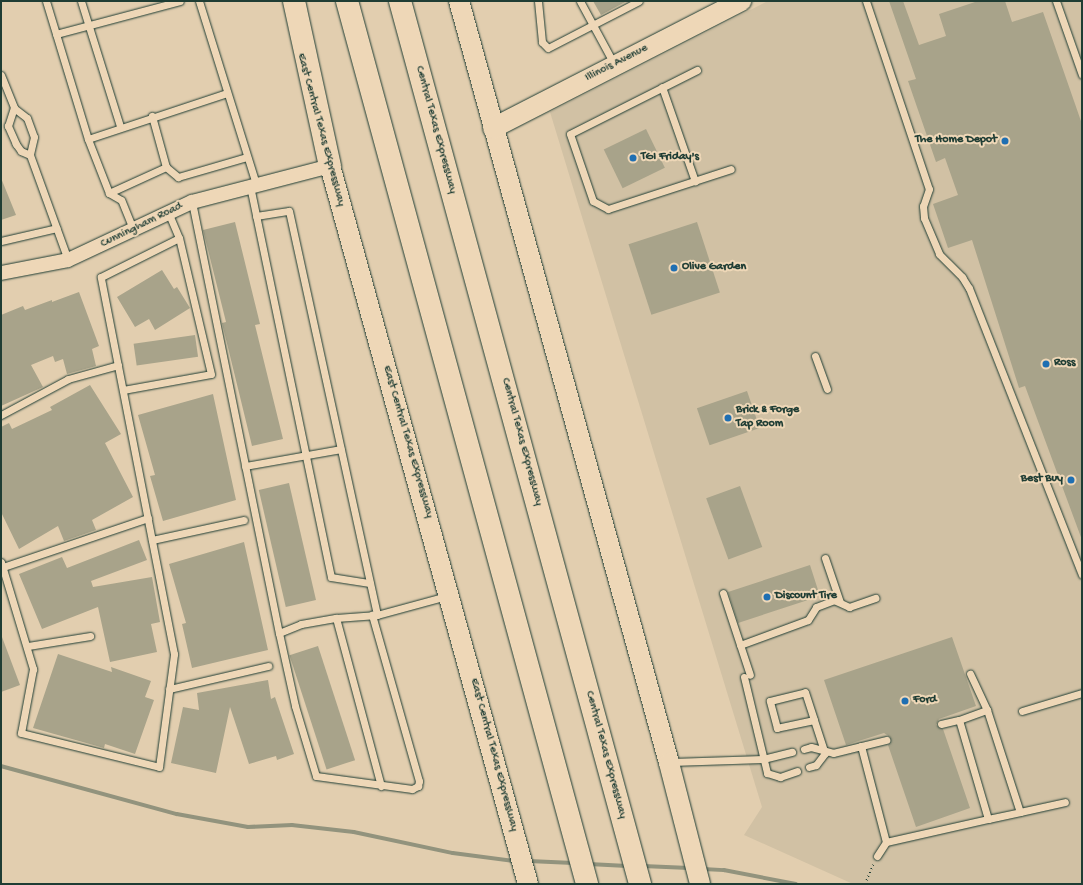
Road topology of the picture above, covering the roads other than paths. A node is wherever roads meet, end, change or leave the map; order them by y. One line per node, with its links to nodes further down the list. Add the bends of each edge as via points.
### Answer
1 (46, 1): 18 (lane)
2 (81, 1): 16 (lane)
3 (180, 1): 16 (lane)
4 (199, 1): 24 (lane)
5 (284, 1): 32 (main road, East Central Texas Expressway)
6 (294, 1): 32 (highway)
7 (347, 1): 97 (highway)
8 (400, 1): 98 (highway, Central Texas Expressway)
9 (459, 1): 28 (main road)
10 (538, 1): 17 (lane, via 542,42 548,48)
11 (580, 1): 17 (lane)
12 (640, 1): 17 (lane)
13 (741, 1): 19 (main road, Illinois Avenue)
14 (866, 1): 60 (lane, via 929,189 923,206 924,218 939,254 962,277 969,288)
15 (1056, 1): 22 (lane)
16 (88, 24): 18 (lane); 27 (lane)
17 (592, 25): 19 (lane)
18 (56, 34): 29 (lane)
19 (615, 65): 28 (main road, Illinois Avenue)
20 (697, 70): 23 (lane)
21 (1, 74): 25 (lane)
22 (1082, 74)
23 (662, 87): 35 (lane); 35 (lane, via 570,134 593,201 608,209)
24 (227, 93): 26 (lane); 31 (lane)
25 (14, 108): 30 (lane, via 27,118 34,137); 30 (lane, via 8,126 16,144)
26 (152, 116): 27 (lane); 33 (lane)
27 (120, 126): 29 (lane)
28 (493, 128): 87 (main road)
29 (88, 139): 37 (lane)
30 (30, 155): 41 (lane)
31 (247, 157): 33 (lane, via 178,177); 36 (lane)
32 (330, 166): 36 (street, Cunningham Road); 63 (main road, East Central Texas Expressway)
33 (166, 167): 37 (lane)
34 (730, 169): 35 (lane)
35 (695, 181)
36 (253, 185): 38 (street, Cunningham Road); 40 (lane)
37 (109, 193): 42 (lane, via 121,200)
38 (192, 202): 39 (street, Cunningham Road); 54 (lane)
39 (168, 211): 42 (street, Cunningham Road); 43 (lane)
40 (256, 216): 52 (lane, via 290,212); 53 (lane)
41 (57, 228): 44 (lane); 45 (lane)
42 (133, 229): 45 (street, Cunningham Road)
43 (179, 238): 48 (lane, via 101,277); 50 (lane, via 211,374)
44 (1, 241)
45 (68, 260): 46 (street, Cunningham Road)
46 (1, 274)
47 (815, 356): 49 (lane)
48 (118, 366): 50 (lane); 51 (lane, via 68,379)
49 (827, 389)
50 (123, 390): 55 (lane)
51 (1, 415)
52 (341, 449): 53 (lane); 61 (lane)
53 (306, 455): 54 (lane); 61 (lane, via 331,577)
54 (245, 466): 68 (lane)
55 (148, 518): 57 (lane); 59 (lane)
56 (244, 520): 57 (lane)
57 (152, 540): 74 (lane, via 174,654)
58 (825, 558): 65 (lane)
59 (2, 565): 71 (lane)
60 (1082, 575)
61 (370, 583): 66 (lane)
62 (723, 593): 70 (lane)
63 (450, 596): 66 (lane); 96 (main road, East Central Texas Expressway)
64 (875, 598): 65 (lane, via 849,607)
65 (840, 602): 70 (lane, via 834,600 816,607 808,620)
66 (375, 615): 67 (lane); 90 (lane, via 419,781 418,786 412,789)
67 (336, 618): 68 (lane, via 301,624); 90 (lane)
68 (279, 633): 90 (lane, via 295,706 316,776)
69 (90, 636): 71 (lane)
70 (740, 645): 86 (lane)
71 (28, 646): 74 (lane, via 33,669 21,733 159,767)
72 (268, 666): 74 (lane)
73 (970, 674): 76 (lane)
74 (169, 689)
75 (1082, 694): 77 (lane)
76 (987, 710): 79 (lane); 92 (lane)
77 (1022, 711)
78 (814, 720): 78 (lane, via 777,728 770,701 805,692); 85 (lane)
79 (958, 720): 80 (lane); 93 (lane)
80 (941, 724)
81 (886, 740): 82 (lane)
82 (861, 746): 85 (lane, via 833,754); 94 (lane)
83 (804, 749): 85 (lane, via 810,747)
84 (792, 752): 86 (lane)
85 (825, 753): 88 (lane, via 816,765)
86 (763, 759): 87 (lane); 89 (lane, via 767,772 773,776)
87 (669, 762): 99 (main road)
88 (809, 767)
89 (797, 771)
90 (381, 786)
91 (1065, 802): 92 (lane)
92 (1020, 812): 93 (lane)
93 (988, 819): 94 (lane)
94 (886, 842): 95 (lane)
95 (877, 856)
96 (528, 884)
97 (587, 884)
98 (640, 884)
99 (700, 884)

